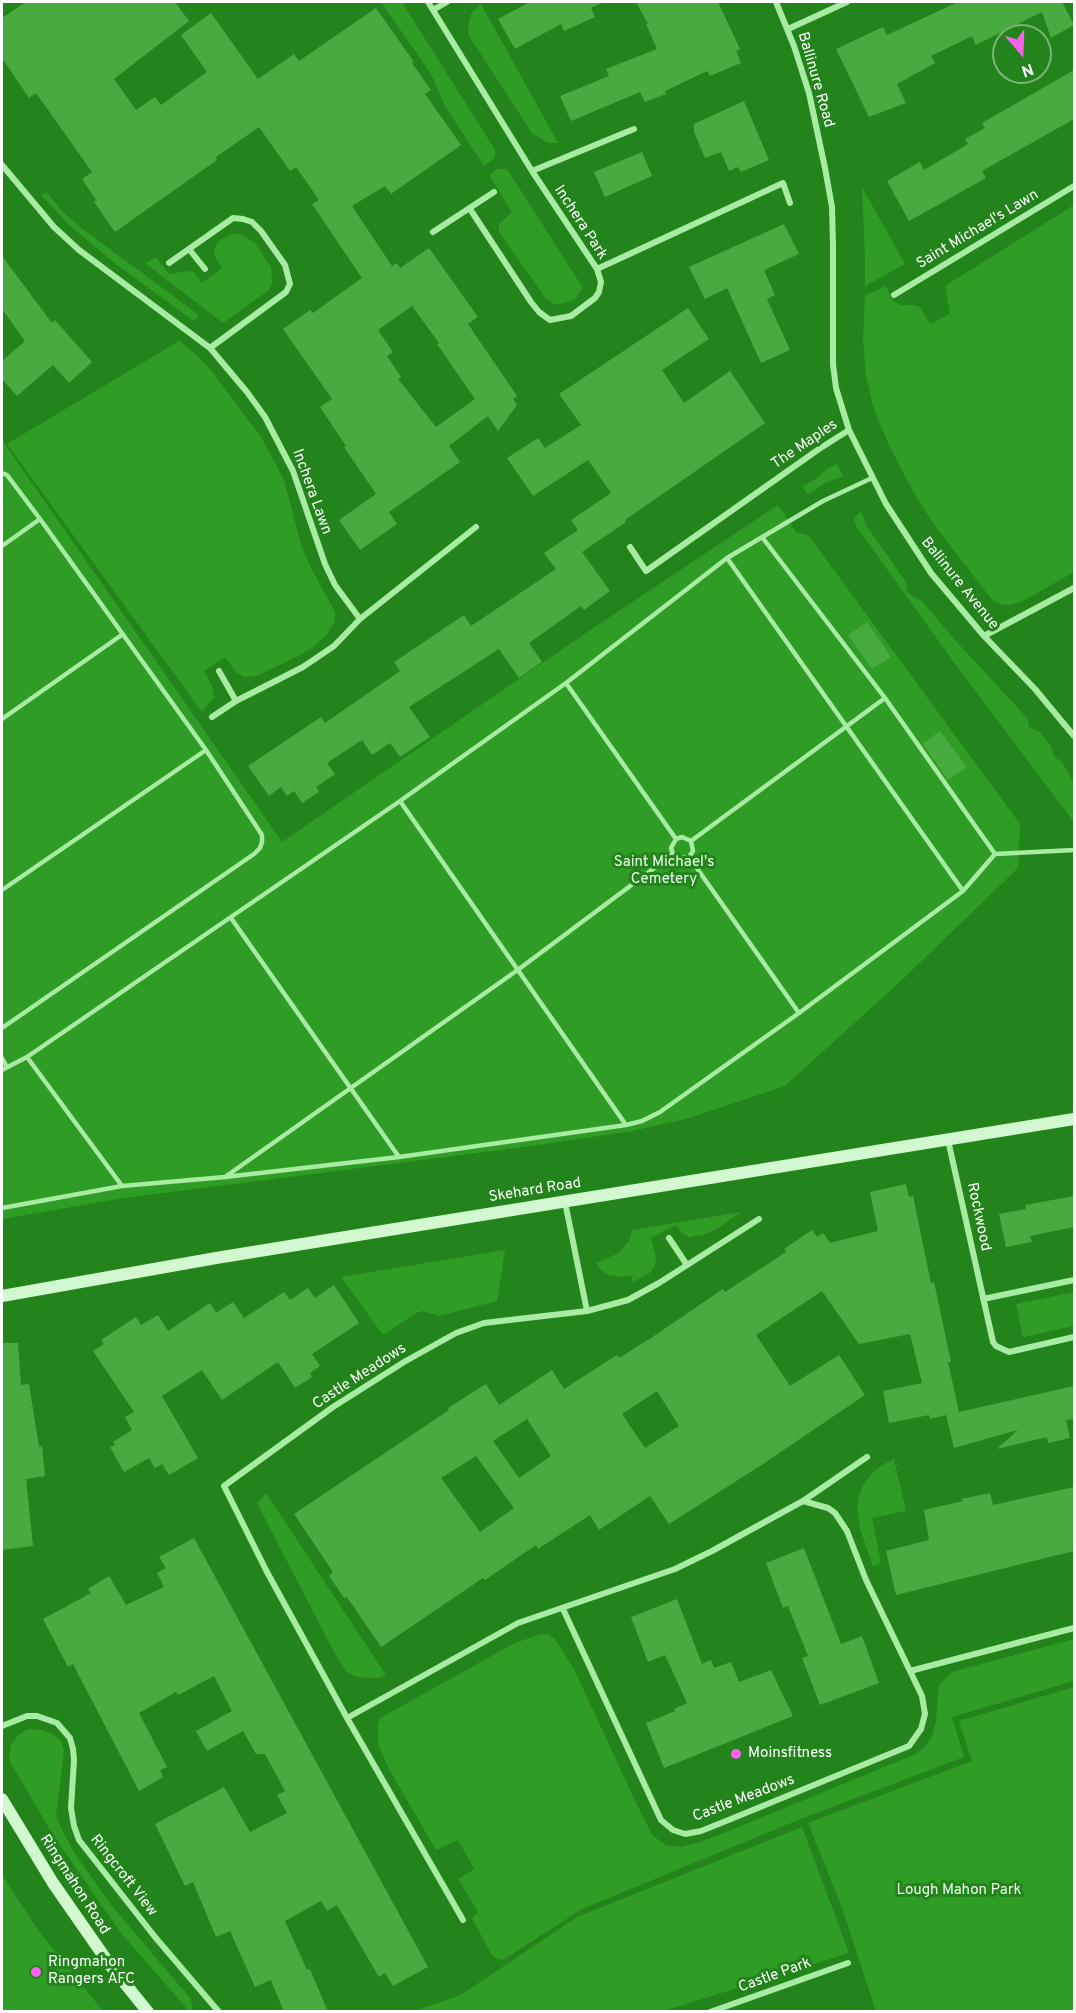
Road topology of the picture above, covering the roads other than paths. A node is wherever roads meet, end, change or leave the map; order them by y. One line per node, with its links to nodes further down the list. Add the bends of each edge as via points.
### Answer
1 (428, 2): 5 (street, Inchera Park)
2 (447, 2): 5 (street)
3 (776, 2): 6 (street, Ballinure Road)
4 (847, 2): 6 (street)
5 (433, 10): 10 (street, Inchera Park)
6 (788, 29): 9 (street, Ballinure Road, via 810,93)
7 (634, 129): 10 (street)
8 (2, 165): 21 (street, Inchera Lawn, via 54,227 80,250)
9 (825, 168): 22 (street, The Maples, via 832,207 833,364)
10 (532, 171): 19 (street, Inchera Park)
11 (1074, 186): 20 (street, Saint Michael's Lawn)
12 (494, 192): 14 (street)
13 (790, 202): 19 (street, via 783,183)
14 (470, 209): 15 (street); 19 (street, Inchera Park, via 532,304 550,320 571,316 595,298 601,282)
15 (433, 232)
16 (189, 249): 17 (street); 18 (street); 21 (street, via 232,218 252,222 285,265 290,284 286,292)
17 (169, 263)
18 (206, 269)
19 (597, 269)
20 (894, 295)
21 (210, 348): 32 (street, Inchera Lawn, via 263,414 280,443 325,564)
22 (849, 430): 24 (street, Ballinure Avenue); 29 (street, The Maples, via 646,571)
23 (2, 473): 25 (lane)
24 (872, 478): 27 (lane); 34 (street, Ballinure Avenue, via 913,548)
25 (40, 519): 28 (lane); 33 (lane)
26 (476, 527): 32 (street)
27 (762, 537): 30 (lane); 37 (lane)
28 (2, 546)
29 (630, 547)
30 (727, 558): 36 (lane); 41 (lane)
31 (1074, 588): 34 (street)
32 (360, 619): 38 (street, via 334,646 305,666)
33 (123, 633): 40 (lane); 43 (lane)
34 (984, 636): 42 (street, Ballinure Avenue)
35 (219, 671): 38 (street)
36 (566, 683): 44 (lane); 45 (lane)
37 (885, 698): 41 (lane); 49 (lane)
38 (236, 701): 39 (street)
39 (212, 717)
40 (2, 719)
41 (846, 726): 46 (lane); 52 (lane)
42 (1074, 736)
43 (206, 750): 51 (lane); 56 (lane, via 262,835 260,848)
44 (400, 801): 53 (lane); 54 (lane)
45 (676, 839): 46 (lane); 48 (lane, via 671,848)
46 (691, 841): 50 (lane, via 693,851)
47 (1074, 850): 49 (lane)
48 (673, 854): 50 (lane, via 678,858); 54 (lane)
49 (995, 854): 52 (lane)
50 (689, 857): 55 (lane)
51 (2, 890)
52 (963, 891): 55 (lane)
53 (231, 918): 57 (lane); 61 (lane)
54 (519, 969): 61 (lane); 63 (lane)
55 (800, 1013): 63 (lane, via 660,1112)
56 (2, 1028)
57 (27, 1057): 59 (lane); 67 (lane)
58 (2, 1058): 59 (lane)
59 (7, 1067): 60 (lane)
60 (2, 1070)
61 (350, 1087): 65 (lane); 66 (lane)
62 (1074, 1119): 64 (street, Skehard Road)
63 (626, 1125): 65 (lane)
64 (948, 1140): 68 (street, Skehard Road); 75 (street, Rockwood)
65 (399, 1157): 66 (lane)
66 (225, 1177): 67 (lane)
67 (122, 1186): 69 (lane)
68 (564, 1201): 74 (street, Skehard Road); 76 (street)
69 (2, 1208)
70 (759, 1219): 72 (street, Castle Meadows)
71 (669, 1238): 72 (street)
72 (687, 1265): 76 (street, Castle Meadows, via 628,1300)
73 (1074, 1280): 75 (street)
74 (2, 1296)
75 (983, 1299): 77 (street, Rockwood, via 993,1342 1000,1350 1009,1352)
76 (587, 1311): 83 (street, Castle Meadows, via 484,1323 456,1333 333,1407 224,1486)
77 (1074, 1337)
78 (867, 1457): 79 (street)
79 (803, 1501): 80 (street, via 694,1561); 82 (street, Castle Meadows, via 828,1508 847,1532)
80 (563, 1609): 82 (street, Castle Meadows, via 661,1820 685,1834 909,1746 921,1729 925,1714 922,1696); 83 (street, via 518,1623)
81 (1074, 1628): 82 (street)
82 (910, 1671)
83 (346, 1718): 86 (street, Castle Meadows)
84 (2, 1726): 89 (street, Ringcroft View, via 37,1716 57,1723 70,1738 74,1760 71,1808 80,1840)
85 (2, 1799): 88 (street, Ringmahon Road, via 103,1956)
86 (463, 1920)
87 (848, 1963): 90 (street, Castle Park)
88 (148, 2012)
89 (219, 2012)
90 (710, 2012)

